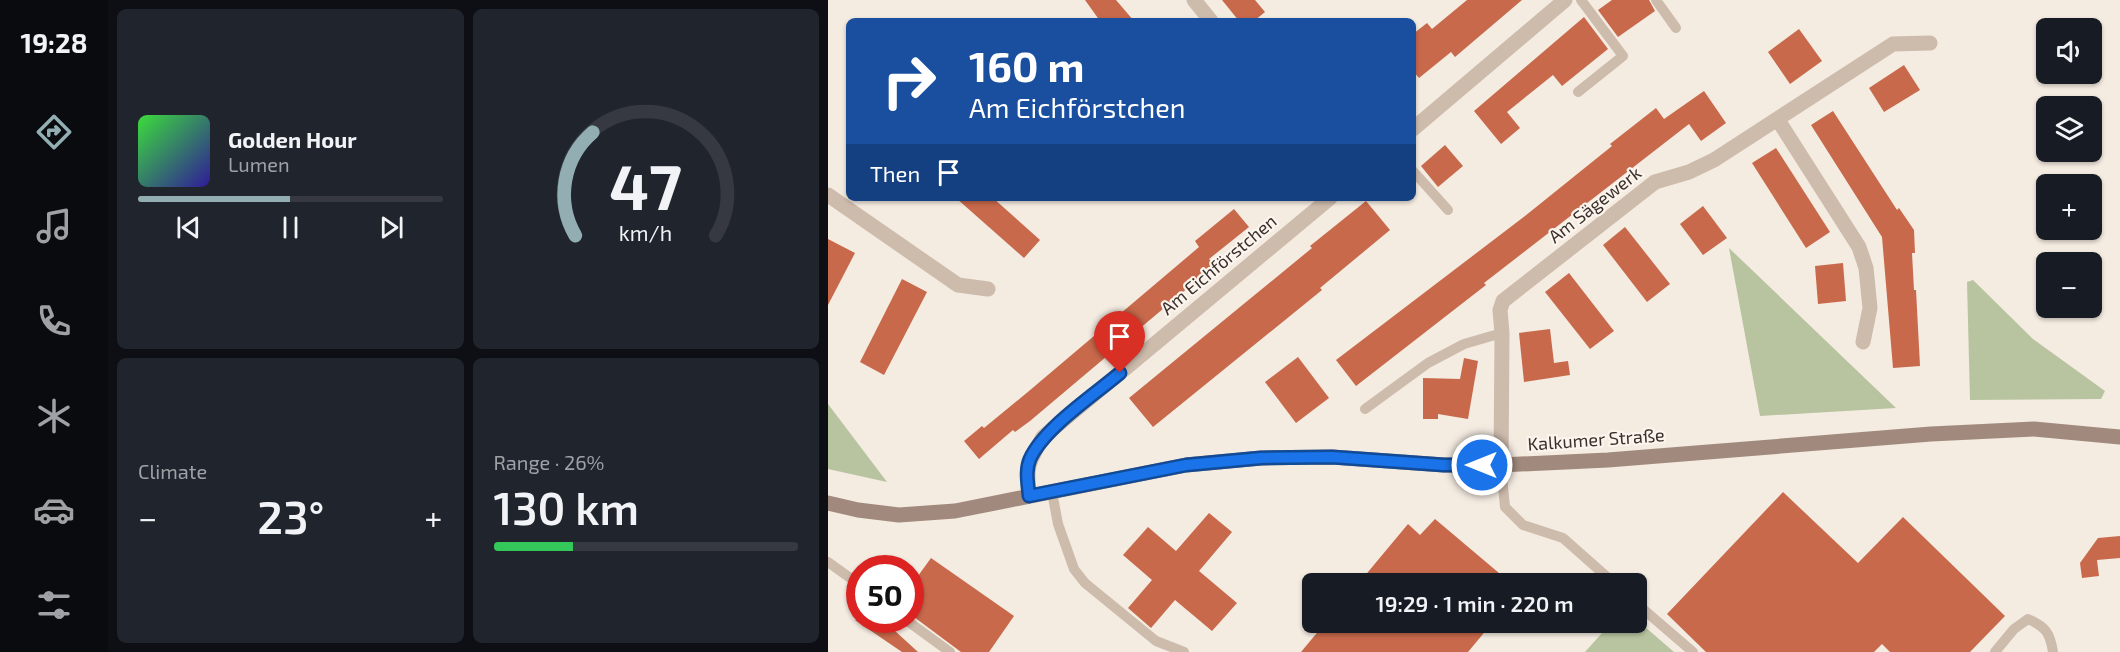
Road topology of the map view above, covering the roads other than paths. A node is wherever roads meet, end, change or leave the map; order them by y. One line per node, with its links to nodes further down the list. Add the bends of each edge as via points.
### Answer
1 (1194, 0): 5 (street)
2 (1565, 0): 10 (street)
3 (1581, 0): 8 (lane, via 1623,56)
4 (1656, 0): 6 (lane)
5 (1208, 18)
6 (1676, 28)
7 (1930, 43): 9 (street, Am Sägewerk, via 1893,44)
8 (1578, 92)
9 (1778, 120): 16 (street, Am Sägewerk, via 1714,160 1647,188 1503,301); 17 (street, via 1858,247 1866,268 1870,308)
10 (1416, 126)
11 (1416, 174): 14 (lane)
12 (828, 195): 15 (street, via 958,285)
13 (1326, 201): 22 (street, Am Eichförstchen, via 1043,438 1028,466)
14 (1449, 210)
15 (988, 289)
16 (1502, 333): 18 (lane, via 1464,344 1428,363); 20 (street, Am Sägewerk)
17 (1863, 342)
18 (1365, 409)
19 (2120, 437): 20 (main road, Kalkumer Straße, via 2034,429)
20 (1501, 465): 21 (main road, Kalkumer Straße, via 1332,457 1261,458 1186,465); 25 (lane, via 1505,507 1522,525 1563,538)
21 (1052, 492): 22 (main road, Kalkumer Straße); 30 (lane, via 1058,524 1074,569 1085,583 1156,641)
22 (1029, 496): 23 (main road, Kalkumer Straße, via 955,511 899,515)
23 (828, 503)
24 (828, 562): 26 (lane)
25 (1603, 573)
26 (846, 575)
27 (1647, 612): 31 (lane)
28 (924, 633): 29 (lane)
29 (950, 652)
30 (1184, 652)
31 (1693, 652)
32 (1995, 652): 33 (lane, via 2028,619 2041,624 2051,637)
33 (2054, 652)

